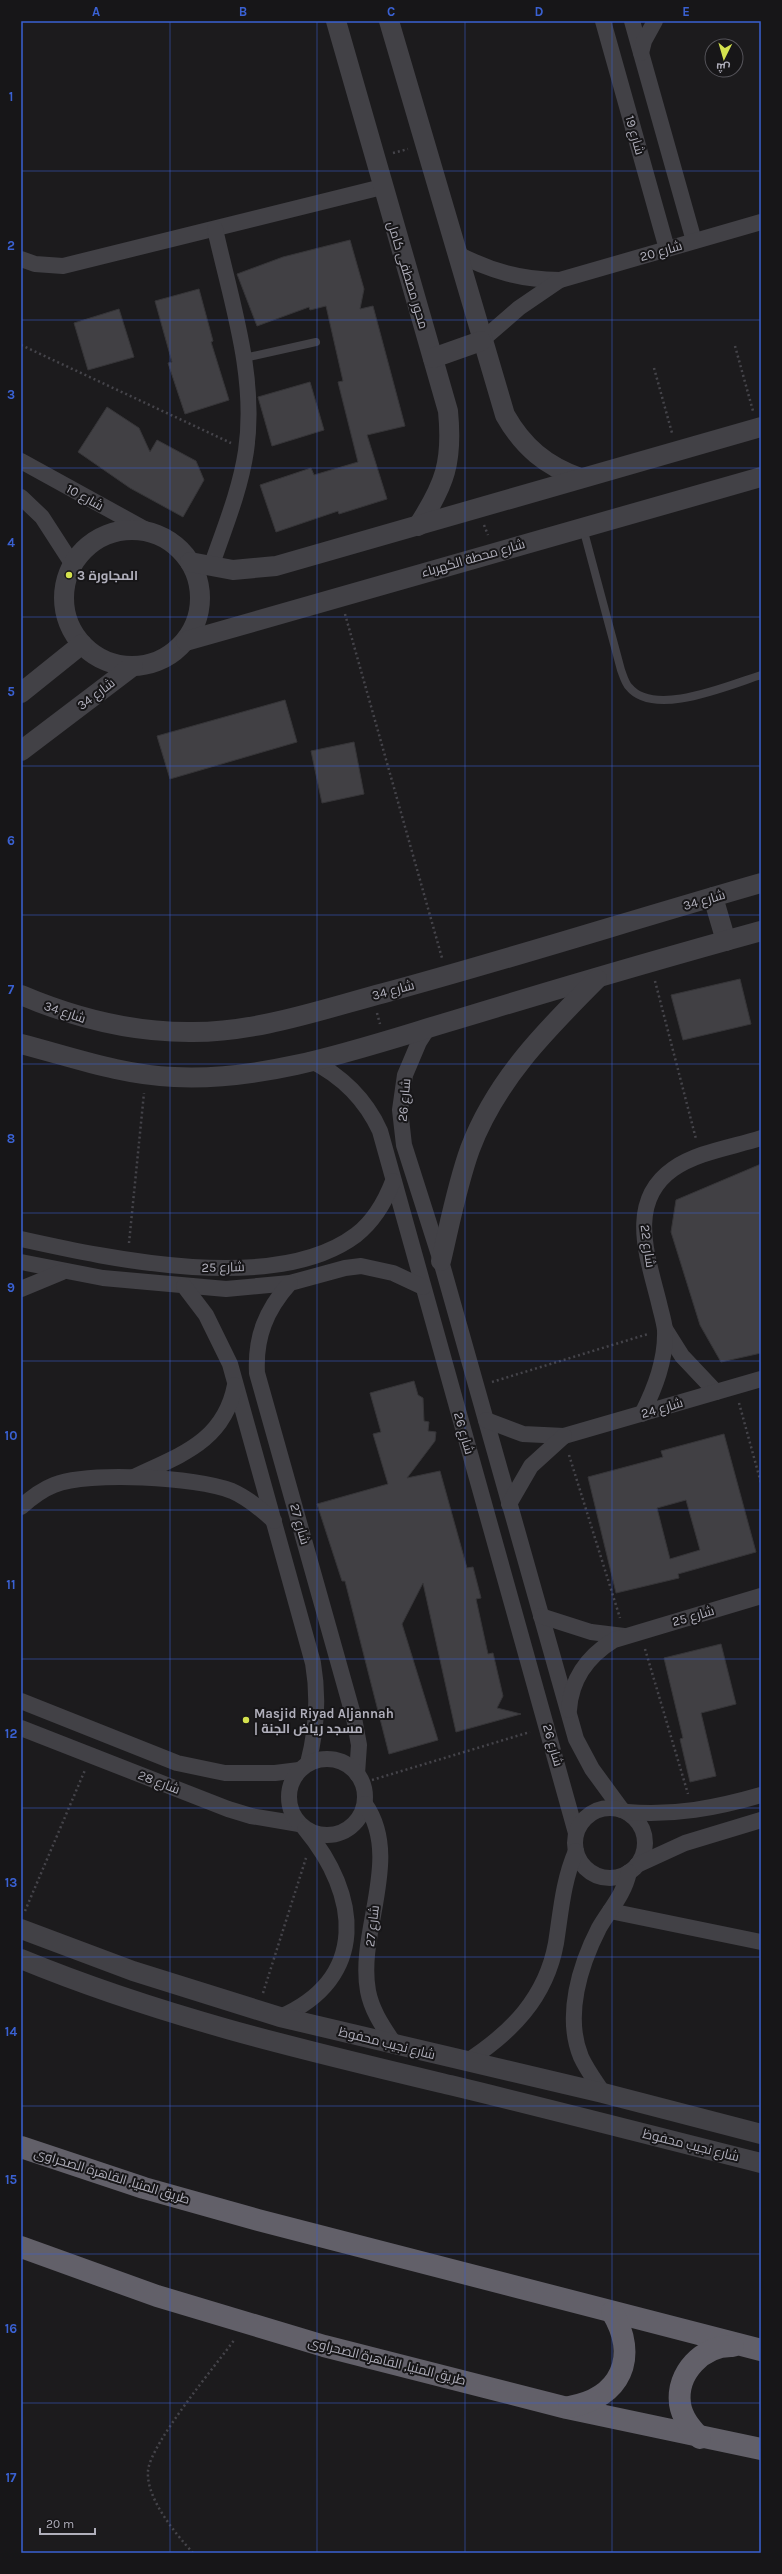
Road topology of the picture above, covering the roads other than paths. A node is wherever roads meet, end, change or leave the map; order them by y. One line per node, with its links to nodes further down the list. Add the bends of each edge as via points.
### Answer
1 (336, 21): 7 (street, محور مصطفى كامل)
2 (389, 21): 12 (street)
3 (603, 21): 11 (street, شارع 19)
4 (632, 21): 6 (street)
5 (655, 21): 6 (street, via 644,41)
6 (641, 53): 10 (street)
7 (382, 186): 9 (street); 18 (street, محور مصطفى كامل)
8 (761, 222): 10 (street, شارع 20)
9 (215, 229): 13 (street, via 63,266 35,264); 17 (street)
10 (694, 241): 11 (street, شارع 20)
11 (667, 249): 14 (street, شارع 20)
12 (456, 253): 14 (street, شارع 20, via 506,275); 15 (street)
13 (21, 259)
14 (560, 280): 15 (street, شارع 20, via 519,308)
15 (481, 341): 18 (street); 22 (street, via 498,396 515,432 544,461)
16 (316, 342): 17 (lane)
17 (244, 358): 29 (street, via 248,419 246,450 240,480)
18 (433, 358): 24 (street, محور مصطفى كامل, via 448,411 450,453 439,494)
19 (759, 428): 22 (street)
20 (21, 461): 26 (street, شارع 10)
21 (761, 477): 25 (street, شارع محطة الكهرباء)
22 (580, 478): 24 (street)
23 (21, 498): 28 (street, via 42,517)
24 (418, 526): 29 (street, via 276,566 254,569)
25 (583, 527): 30 (street, شارع محطة الكهرباء); 33 (lane, via 621,670 628,687 640,696 657,701 684,698)
26 (150, 532): 27 (street, via 166,539); 28 (street, via 128,530 106,536 87,548)
27 (190, 562): 29 (street); 30 (street, via 198,581 200,602 196,622)
28 (73, 565): 31 (street, via 66,581 64,598 68,620)
29 (211, 567)
30 (186, 641): 32 (street, via 171,654 153,663)
31 (82, 644): 32 (street, via 114,664); 34 (street)
32 (133, 666): 35 (street, شارع 34)
33 (761, 675)
34 (21, 693)
35 (21, 751)
36 (761, 883): 37 (street, شارع 34)
37 (713, 897): 39 (street); 41 (street, شارع 34, via 447,976 287,1019 231,1030 188,1032 96,1022 58,1011)
38 (761, 931): 39 (street)
39 (726, 941): 40 (street)
40 (599, 977): 42 (street); 51 (street, via 527,1051 495,1098 482,1123 462,1176)
41 (21, 995)
42 (428, 1028): 44 (street); 46 (street, شارع 26, via 413,1053 405,1075 400,1110)
43 (21, 1044): 44 (street, via 83,1062 146,1075 175,1077 230,1075 271,1070)
44 (310, 1060): 47 (street, شارع 26, via 338,1076 362,1099 372,1114)
45 (761, 1138): 59 (street, شارع 22, via 682,1163 663,1178 649,1198 643,1234)
46 (404, 1145): 47 (street); 51 (street, شارع 26)
47 (384, 1149): 48 (street, شارع 26)
48 (393, 1181): 50 (street, شارع 25, via 379,1210 356,1234 343,1244); 57 (street, شارع 26)
49 (21, 1239): 50 (street, شارع 25, via 127,1261 199,1268 278,1263)
50 (312, 1255): 54 (street)
51 (441, 1260): 65 (street, شارع 26)
52 (21, 1262): 53 (street, شارع 25)
53 (62, 1272): 56 (street, شارع 25); 58 (street)
54 (316, 1276): 55 (street, شارع 25); 57 (street, شارع 25, via 361,1266 393,1273)
55 (290, 1283): 56 (street, شارع 25, via 248,1288); 60 (street, شارع 27, via 269,1309 262,1324 257,1351)
56 (184, 1286): 62 (street, شارع 27, via 215,1330)
57 (423, 1287): 72 (street, شارع 26)
58 (21, 1289)
59 (665, 1329): 63 (street, شارع 22, via 682,1356); 64 (street, شارع 22, via 661,1364)
60 (257, 1373): 62 (street); 76 (street, شارع 27)
61 (761, 1379): 63 (street, شارع 24)
62 (236, 1381): 67 (street, via 230,1406 223,1419 204,1440 192,1449); 70 (street, شارع 27)
63 (716, 1392): 64 (street, شارع 24)
64 (642, 1414): 66 (street, شارع 24)
65 (486, 1420): 66 (street, شارع 24, via 523,1434); 68 (street, شارع 26)
66 (564, 1436): 68 (street, شارع 24, via 531,1466)
67 (132, 1478): 69 (street, via 67,1481 41,1491); 70 (street, via 194,1482 214,1486 247,1499)
68 (509, 1504): 71 (street, شارع 26)
69 (21, 1507)
70 (274, 1521): 77 (street, شارع 27)
71 (527, 1567): 72 (street); 74 (street, شارع 26)
72 (504, 1575): 91 (street, شارع 26)
73 (761, 1596): 75 (street, شارع 25)
74 (541, 1616): 75 (street, شارع 25, via 591,1632); 79 (street, شارع 26)
75 (633, 1634): 79 (street, شارع 25, via 603,1647 585,1664 573,1689)
76 (337, 1656): 77 (street); 84 (street, شارع 27, via 357,1731)
77 (313, 1663): 83 (street, شارع 27, via 318,1703 316,1724)
78 (21, 1701): 81 (street, شارع 28)
79 (569, 1716): 88 (street, شارع 26, via 576,1739 592,1769)
80 (21, 1728): 82 (street, شارع 28)
81 (86, 1728): 82 (street); 83 (street, شارع 28, via 177,1763 201,1769 250,1774)
82 (76, 1750): 90 (street, شارع 28, via 228,1809)
83 (303, 1767): 84 (street, via 318,1759 340,1761); 90 (street, via 293,1778 288,1797 289,1807)
84 (360, 1778): 87 (street)
85 (761, 1795): 86 (street)
86 (744, 1800): 88 (street, via 693,1812 650,1814); 89 (street)
87 (365, 1804): 90 (street, via 358,1819 346,1830 324,1835); 99 (street, شارع 27, via 377,1824 381,1847 367,1966 368,1990 375,2012)
88 (625, 1811): 91 (street, via 603,1808 594,1811 583,1821); 93 (street, via 641,1826 644,1836 642,1856)
89 (758, 1823): 93 (street, via 685,1843)
90 (305, 1830): 98 (street, شارع 27, via 328,1860 341,1887 347,1915 346,1938 343,1955 329,1983 307,2003)
91 (576, 1833): 92 (street)
92 (576, 1851): 93 (street, via 583,1865 596,1875 613,1877); 100 (street, via 565,1881 555,1944 542,1986 518,2021 503,2036)
93 (633, 1869): 94 (street)
94 (610, 1911): 96 (street); 101 (street, via 585,1961 574,2018 581,2057)
95 (23, 1921): 98 (street, شارع نجيب محفوظ, via 133,1971)
96 (761, 1942)
97 (21, 1959): 104 (street, شارع نجيب محفوظ, via 121,1997 194,2021 297,2049)
98 (280, 2017): 99 (street, شارع نجيب محفوظ)
99 (395, 2045): 100 (street, شارع نجيب محفوظ)
100 (466, 2062): 101 (street, شارع نجيب محفوظ)
101 (603, 2093): 102 (street, شارع نجيب محفوظ)
102 (761, 2134)
103 (21, 2147): 106 (highway, طريق المنيا, القاهرة الصحراوى, via 144,2188 258,2220)
104 (761, 2162)
105 (21, 2247): 108 (highway, طريق المنيا, القاهرة الصحراوى, via 246,2324)
106 (612, 2312): 107 (highway, طريق المنيا, القاهرة الصحراوى); 108 (highway, via 621,2328 625,2346 624,2364 616,2382 603,2395 592,2401)
107 (753, 2348): 109 (highway, via 724,2346 705,2352 690,2366 681,2384 680,2404 687,2423)
108 (567, 2408): 109 (highway, طريق المنيا, القاهرة الصحراوى)
109 (700, 2438): 110 (highway, طريق المنيا, القاهرة الصحراوى)
110 (761, 2449)

